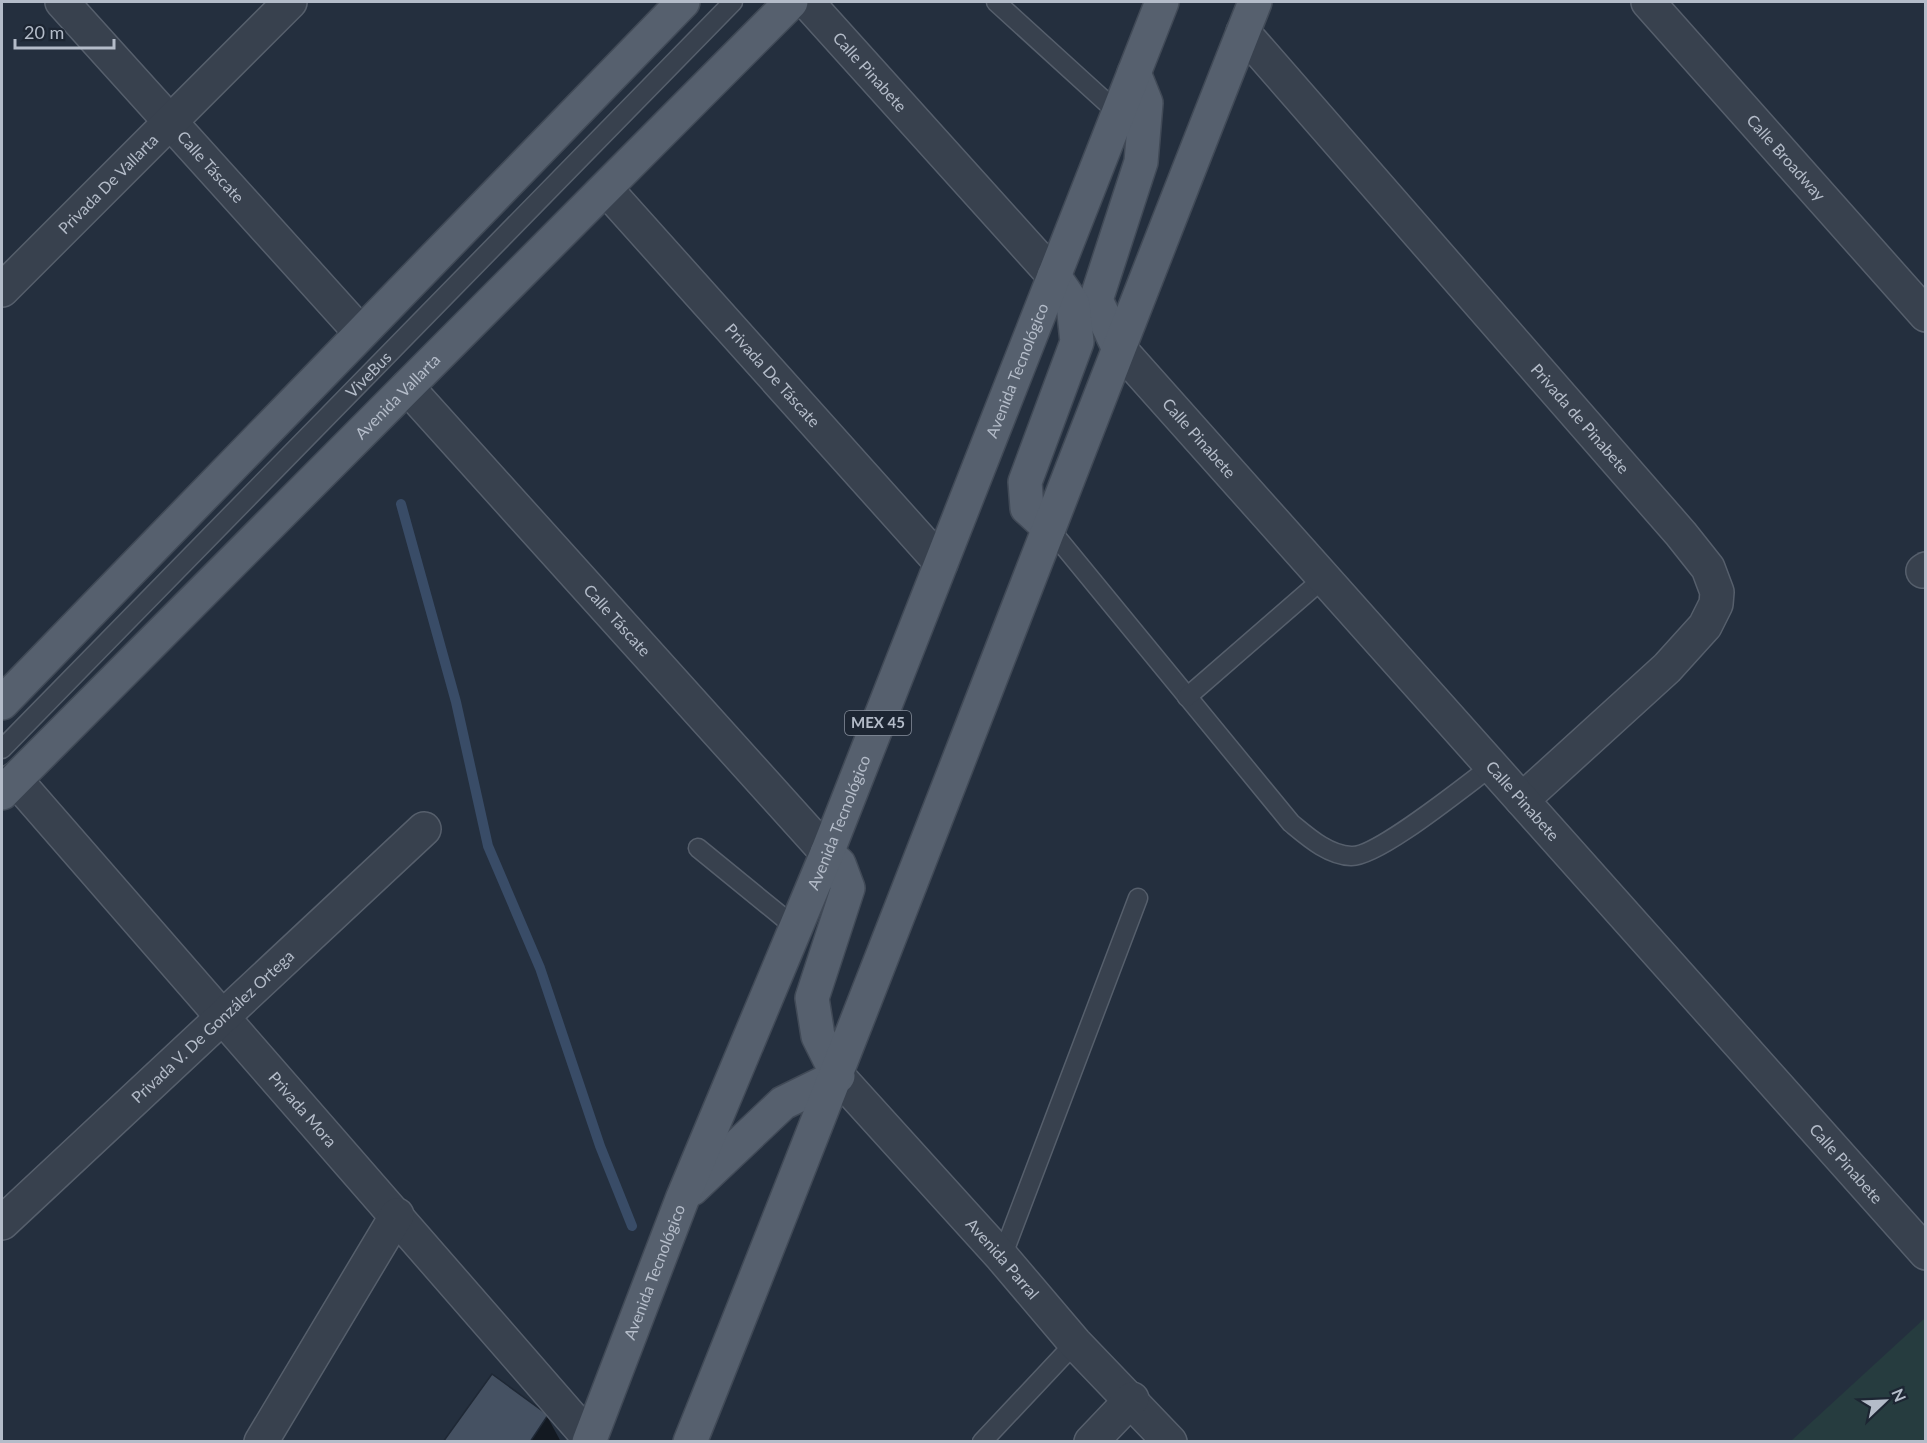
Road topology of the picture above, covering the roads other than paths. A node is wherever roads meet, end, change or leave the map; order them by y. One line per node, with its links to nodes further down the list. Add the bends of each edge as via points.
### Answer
1 (62, 2): 14 (street, Calle Táscate)
2 (290, 2): 14 (street, Privada De Vallarta)
3 (683, 2): 19 (main road)
4 (733, 2): 27 (lane, ViveBus)
5 (791, 2): 15 (main road, Avenida Vallarta)
6 (807, 2): 16 (street, Calle Pinabete)
7 (996, 2): 13 (lane)
8 (1162, 2): 12 (main road, Avenida Tecnológico / MEX 45)
9 (1255, 2): 11 (main road)
10 (1648, 2): 18 (street, Calle Broadway)
11 (1243, 32): 20 (main road); 30 (street, Privada de Pinabete, via 1681,534 1708,568 1717,592 1716,604 1705,626 1667,668)
12 (1134, 73): 13 (main road, Avenida Tecnológico / MEX 45); 20 (main road, via 1146,103 1141,162 1096,300)
13 (1118, 113): 16 (main road, Avenida Tecnológico / MEX 45)
14 (171, 122): 17 (street, Privada De Vallarta); 19 (street, Calle Táscate)
15 (606, 189): 21 (main road, Avenida Vallarta); 23 (street, Privada De Táscate)
16 (1054, 276): 22 (main road, via 1073,304 1077,342 1025,482 1027,508); 23 (main road, Avenida Tecnológico / MEX 45)
17 (2, 290)
18 (1926, 315)
19 (360, 332): 26 (main road)
20 (1118, 347): 22 (main road); 24 (street, Calle Pinabete)
21 (407, 387): 29 (main road, Avenida Vallarta); 33 (street, Calle Táscate)
22 (1048, 528): 25 (lane); 37 (main road)
23 (941, 563): 33 (main road, Avenida Tecnológico / MEX 45)
24 (1324, 578): 25 (lane); 28 (street, Calle Pinabete)
25 (1187, 697): 28 (lane, via 1291,823 1330,850 1353,857 1389,841)
26 (2, 703)
27 (2, 748)
28 (1492, 766): 30 (street, Calle Pinabete)
29 (8, 786): 36 (street, Privada Mora)
30 (1522, 800): 41 (street, Calle Pinabete)
31 (424, 829): 36 (street, Privada V. De González Ortega)
32 (698, 848): 35 (lane)
33 (827, 853): 35 (main road, Avenida Tecnológico / MEX 45); 37 (main road, via 839,864 848,888 812,998 818,1036)
34 (1138, 898): 42 (lane)
35 (796, 928): 38 (main road, Avenida Tecnológico / MEX 45)
36 (222, 1019): 39 (street, Privada Mora); 40 (street, Privada V. De González Ortega)
37 (838, 1076): 38 (main road, via 783,1102); 42 (street, Avenida Parral); 47 (main road)
38 (682, 1197): 45 (main road, Avenida Tecnológico / MEX 45)
39 (397, 1215): 45 (street, Privada Mora); 46 (street)
40 (2, 1223)
41 (1926, 1253)
42 (1002, 1257): 43 (street, Avenida Parral)
43 (1075, 1342): 44 (street, Avenida Parral); 48 (lane)
44 (1132, 1399): 49 (street); 50 (street, Avenida Parral)
45 (590, 1440)
46 (261, 1442)
47 (690, 1442)
48 (981, 1442)
49 (1091, 1442)
50 (1170, 1442)

